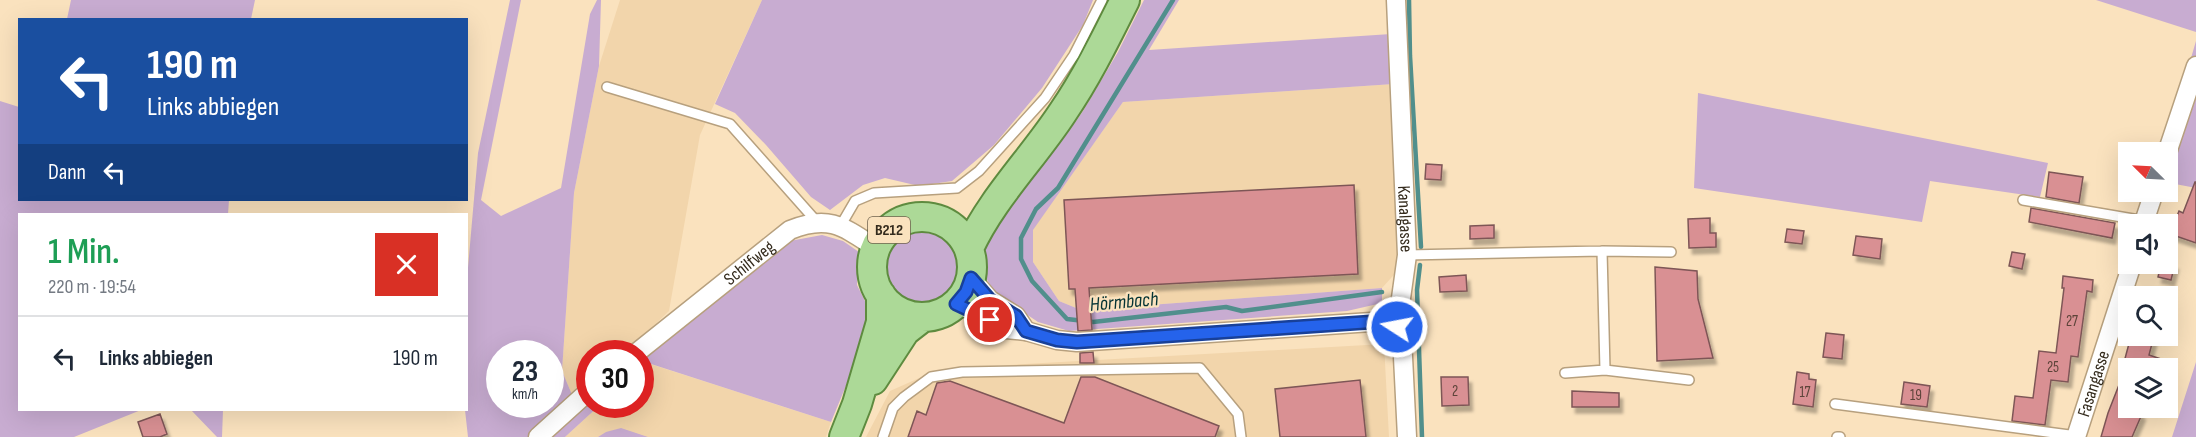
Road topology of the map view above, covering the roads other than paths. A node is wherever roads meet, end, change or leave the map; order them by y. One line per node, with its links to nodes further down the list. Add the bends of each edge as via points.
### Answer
1 (1102, 0): 12 (lane, via 1074,55 1045,98 979,171 957,188 874,193 855,201)
2 (1125, 0): 7 (main road, via 1062,113)
3 (1396, 0): 17 (street, Kanalgasse)
4 (2196, 66): 6 (street)
5 (607, 87): 10 (lane, via 730,124)
6 (2171, 142)
7 (1025, 162): 11 (main road); 14 (main road)
8 (2023, 200): 9 (lane)
9 (2118, 218)
10 (817, 222): 12 (street, Schilfweg); 25 (street, Schilfweg, via 790,230)
11 (947, 223): 13 (main road, B212, via 931,217 914,217 885,233); 14 (main road, via 960,233)
12 (841, 225): 13 (street, Schilfweg)
13 (876, 248): 20 (main road, B212, via 872,272)
14 (969, 248): 19 (main road)
15 (1602, 251): 16 (lane); 17 (lane); 26 (lane)
16 (1671, 252)
17 (1407, 255): 23 (street, Kanalgasse)
18 (2129, 274): 32 (street, Fasangasse)
19 (971, 278): 21 (main road); 24 (street, via 990,300 1016,316)
20 (881, 295): 22 (main road, via 899,311); 30 (main road, B212, via 881,322)
21 (956, 304): 22 (main road, B212); 24 (street, via 1006,329)
22 (923, 317): 30 (main road, B212, via 905,331)
23 (1397, 327): 24 (street, via 1386,321 1077,342); 37 (street, Kanalgasse, via 1402,337)
24 (1026, 331)
25 (652, 340)
26 (1605, 370): 27 (lane); 28 (lane)
27 (1565, 373)
28 (1689, 380)
29 (576, 403): 33 (street)
30 (856, 404): 34 (main road, B212)
31 (1835, 404): 32 (lane)
32 (2076, 436)
33 (538, 437)
34 (844, 437)
35 (883, 437): 36 (lane, via 893,408 931,377 962,372 1200,368 1238,414)
36 (1241, 437)
37 (1407, 437)

